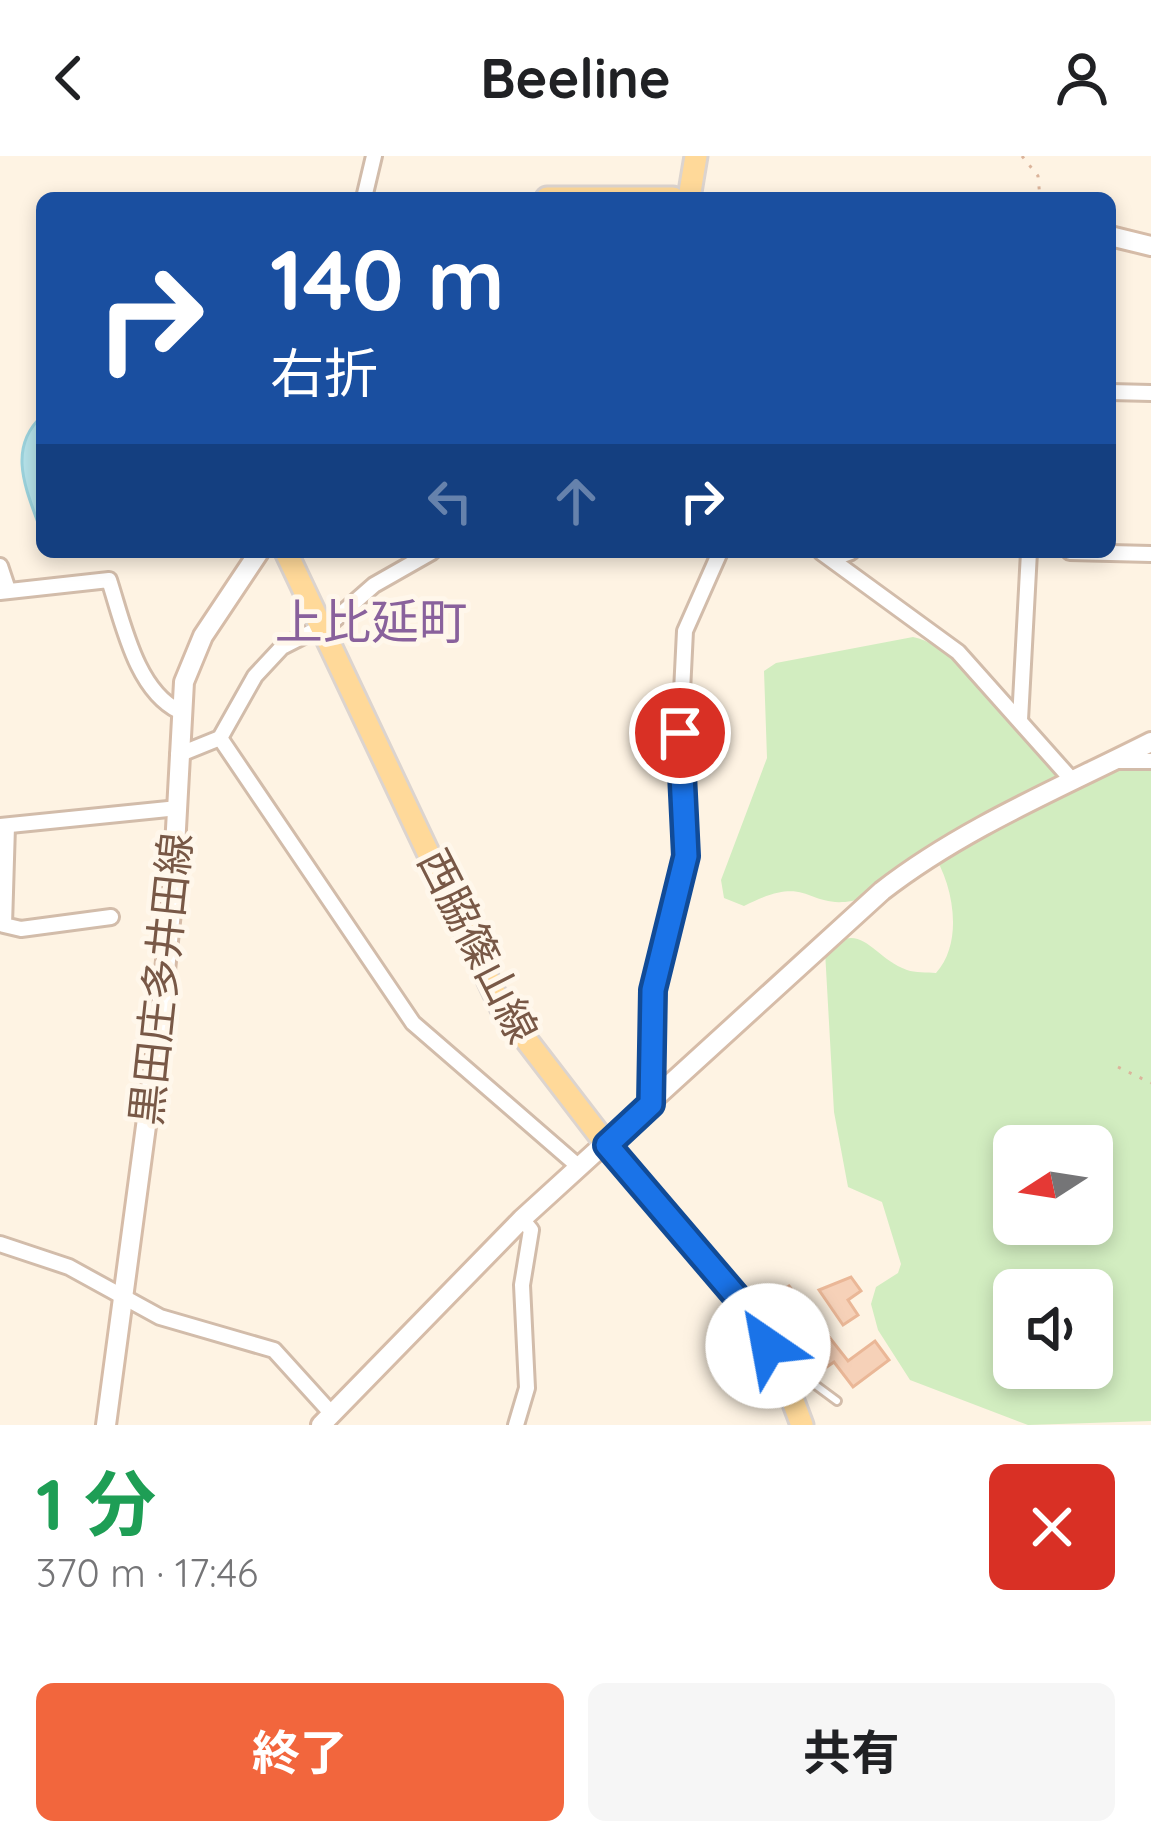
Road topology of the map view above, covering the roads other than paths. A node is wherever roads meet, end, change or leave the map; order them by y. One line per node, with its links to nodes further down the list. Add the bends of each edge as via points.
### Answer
1 (374, 156): 3 (street)
2 (696, 156): 4 (main road)
3 (365, 192)
4 (690, 192)
5 (1116, 237): 6 (street)
6 (1151, 246)
7 (1116, 392): 8 (street)
8 (1151, 393)
9 (1116, 553): 10 (street)
10 (1151, 554)
11 (256, 558): 20 (street, 黒田庄多井田線, via 202,636)
12 (289, 558): 19 (main road, 西脇篠山線)
13 (421, 558): 19 (street)
14 (717, 558): 31 (street, via 685,632 686,856 653,990)
15 (830, 558): 21 (street, via 958,652)
16 (1029, 558): 21 (street)
17 (0, 566): 18 (street)
18 (4, 591): 20 (street, via 109,580 130,646 161,702)
19 (323, 627): 22 (street, via 282,647 255,676); 32 (main road, 西脇篠山線, via 501,1007)
20 (179, 711): 24 (street, 黒田庄多井田線)
21 (1020, 720): 27 (street)
22 (220, 738): 24 (street); 33 (street, via 413,1023)
23 (1151, 742): 25 (street)
24 (178, 754): 28 (street, 黒田庄多井田線)
25 (1113, 761): 26 (street); 27 (street)
26 (1151, 761)
27 (1072, 780): 31 (street, via 911,869)
28 (178, 808): 29 (street); 36 (street, 黒田庄多井田線)
29 (4, 826): 30 (street, via 4,925)
30 (111, 917)
31 (651, 1104): 32 (street)
32 (607, 1145): 33 (street); 37 (main road, 西脇篠山線, via 747,1309)
33 (578, 1166): 34 (street)
34 (522, 1219): 39 (street); 41 (street, via 531,1230 522,1285 528,1365)
35 (0, 1244): 36 (street, via 69,1268)
36 (123, 1300): 39 (street, via 274,1350); 40 (street, 黒田庄多井田線)
37 (776, 1360): 38 (lane); 42 (main road, 西脇篠山線)
38 (837, 1401)
39 (327, 1419)
40 (106, 1425)
41 (516, 1425)
42 (802, 1425)

